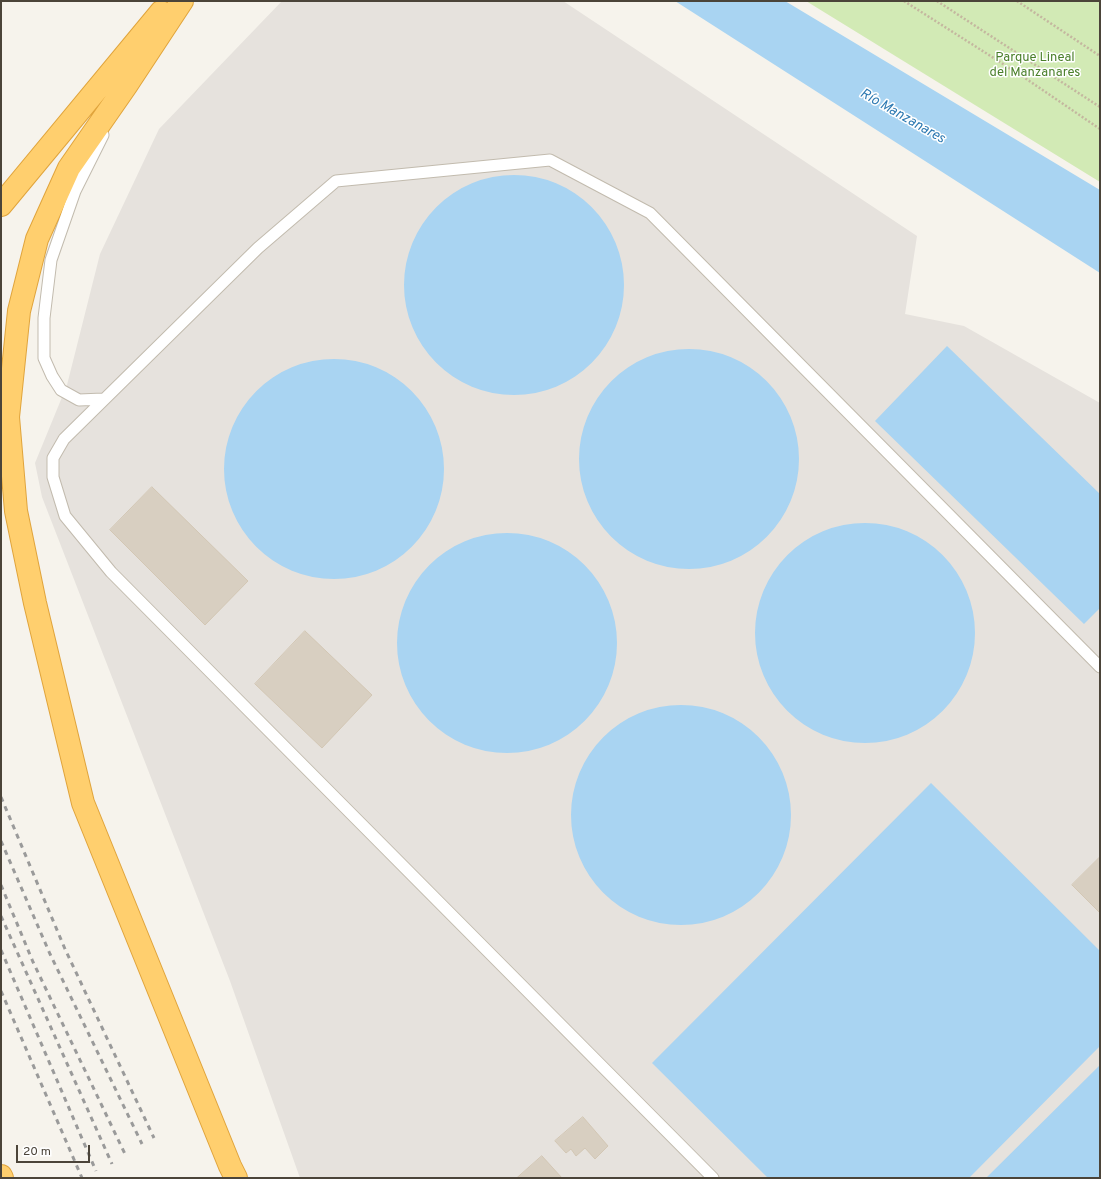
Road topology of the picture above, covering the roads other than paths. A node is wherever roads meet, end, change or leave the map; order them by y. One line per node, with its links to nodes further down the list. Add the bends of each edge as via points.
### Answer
1 (170, 1): 4 (highway)
2 (182, 1): 3 (highway)
3 (126, 86): 5 (lane, via 75,191 51,260 44,318 44,358 61,390 79,400); 7 (highway, via 70,168 37,240 22,297 8,417 16,511 35,603 83,803)
4 (1, 205)
5 (104, 399): 6 (lane, via 258,248 336,181 550,160 650,213); 8 (lane, via 64,439 53,458 53,477 65,516 110,572)
6 (1100, 666)
7 (236, 1178)
8 (713, 1178)

